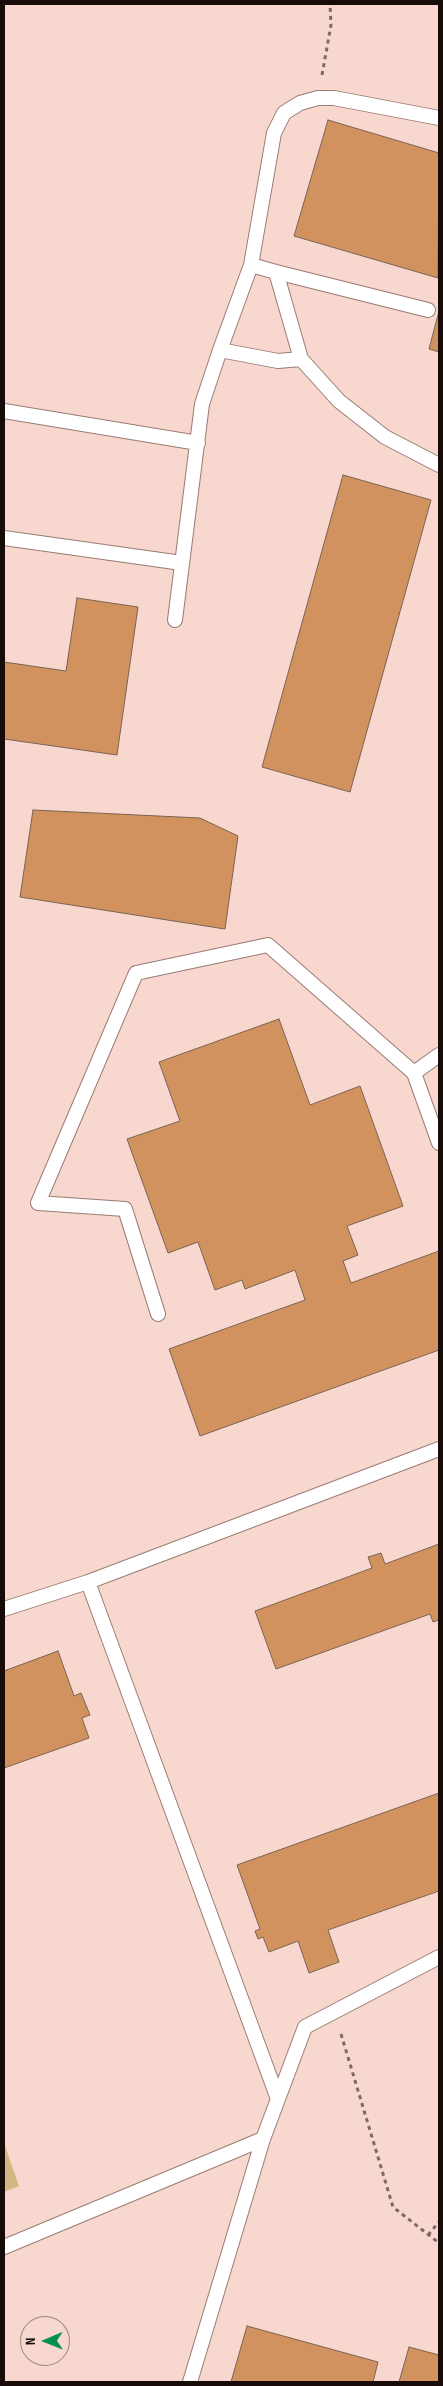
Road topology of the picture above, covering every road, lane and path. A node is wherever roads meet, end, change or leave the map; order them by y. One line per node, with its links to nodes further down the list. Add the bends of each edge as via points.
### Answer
1 (330, 4): 2 (path, via 331,25)
2 (318, 98): 3 (lane, via 334,98); 4 (lane, via 300,103 284,113 274,132)
3 (439, 118)
4 (251, 264): 5 (lane); 7 (lane)
5 (276, 272): 6 (lane); 8 (lane)
6 (428, 310)
7 (220, 350): 8 (lane, via 278,361); 10 (lane, via 202,404)
8 (301, 359): 11 (lane, via 339,401 385,437)
9 (4, 411): 10 (lane)
10 (198, 443): 13 (lane)
11 (439, 465)
12 (4, 538): 13 (lane)
13 (182, 563): 14 (lane)
14 (175, 620)
15 (439, 1055): 16 (lane)
16 (414, 1073): 17 (lane); 18 (lane, via 268,945 136,973 38,1203 125,1209)
17 (439, 1143)
18 (158, 1314)
19 (438, 1452): 20 (lane)
20 (88, 1582): 21 (lane); 24 (lane)
21 (7, 1605)
22 (439, 1958): 23 (lane)
23 (335, 2012): 24 (lane, via 305,2028); 27 (path, via 393,2207)
24 (278, 2099): 25 (lane)
25 (263, 2139): 29 (lane); 30 (lane)
26 (439, 2222): 27 (path)
27 (428, 2235): 28 (path)
28 (439, 2243)
29 (4, 2247)
30 (190, 2382)

